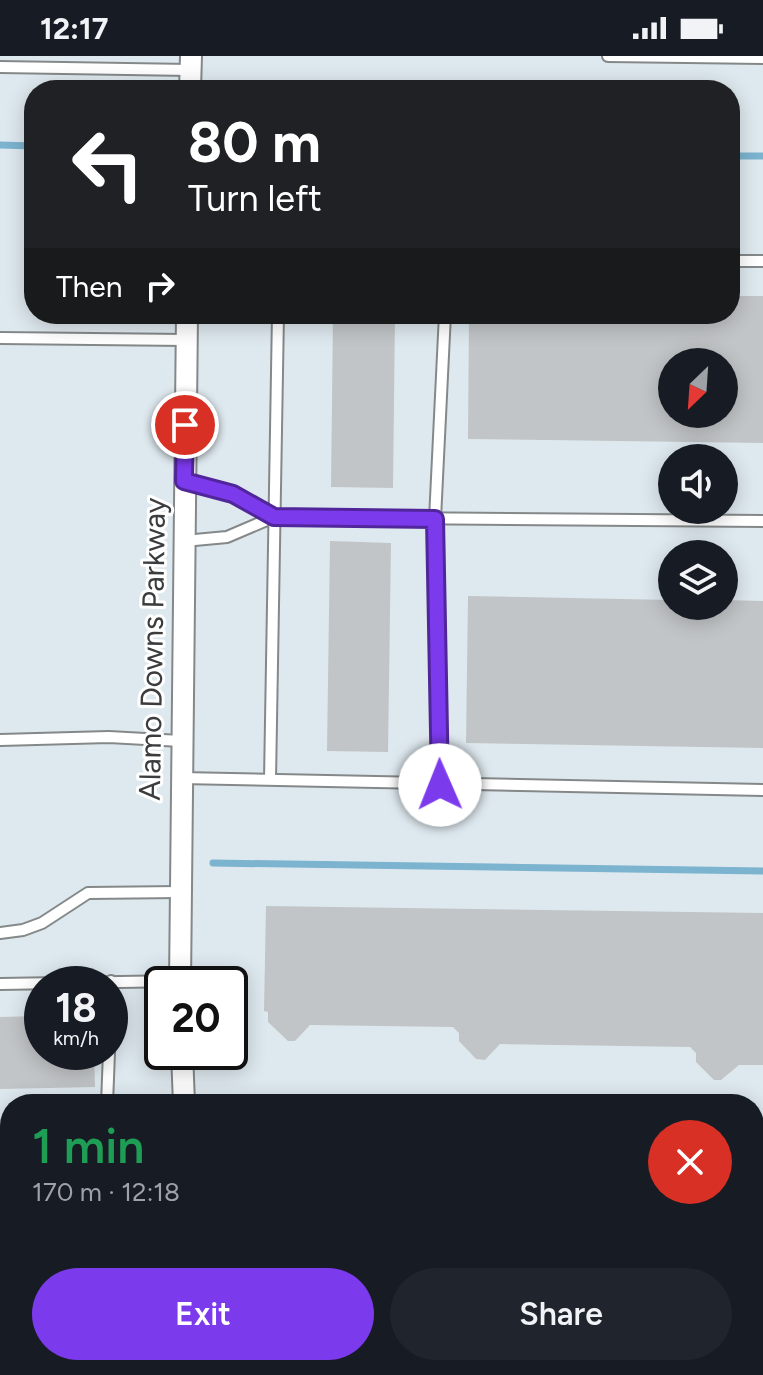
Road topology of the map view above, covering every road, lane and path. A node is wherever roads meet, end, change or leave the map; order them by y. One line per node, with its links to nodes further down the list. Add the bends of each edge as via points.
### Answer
1 (608, 56): 2 (lane)
2 (763, 58)
3 (0, 67): 4 (lane)
4 (191, 72)
5 (740, 261): 6 (lane)
6 (763, 261)
7 (187, 324): 11 (street, Alamo Downs Parkway)
8 (278, 324): 13 (lane)
9 (445, 324): 14 (lane)
10 (0, 338): 11 (lane)
11 (186, 340): 12 (street, Alamo Downs Parkway)
12 (184, 481): 13 (lane, via 233,494); 16 (street, Alamo Downs Parkway)
13 (274, 517): 14 (lane); 16 (lane, via 227,537); 20 (lane)
14 (435, 519): 15 (lane); 21 (lane)
15 (763, 521)
16 (184, 541): 18 (street, Alamo Downs Parkway)
17 (0, 740): 18 (lane)
18 (181, 741): 19 (street, Alamo Downs Parkway)
19 (181, 778): 20 (lane); 23 (street, Alamo Downs Parkway)
20 (270, 780): 21 (lane)
21 (440, 785): 22 (lane)
22 (763, 790)
23 (180, 892): 24 (lane, via 88,893 42,923); 25 (street, Alamo Downs Parkway)
24 (0, 933)
25 (180, 966)
26 (24, 983): 27 (lane)
27 (0, 984)
28 (108, 1070): 30 (lane)
29 (183, 1070): 31 (street)
30 (107, 1094)
31 (184, 1094)

